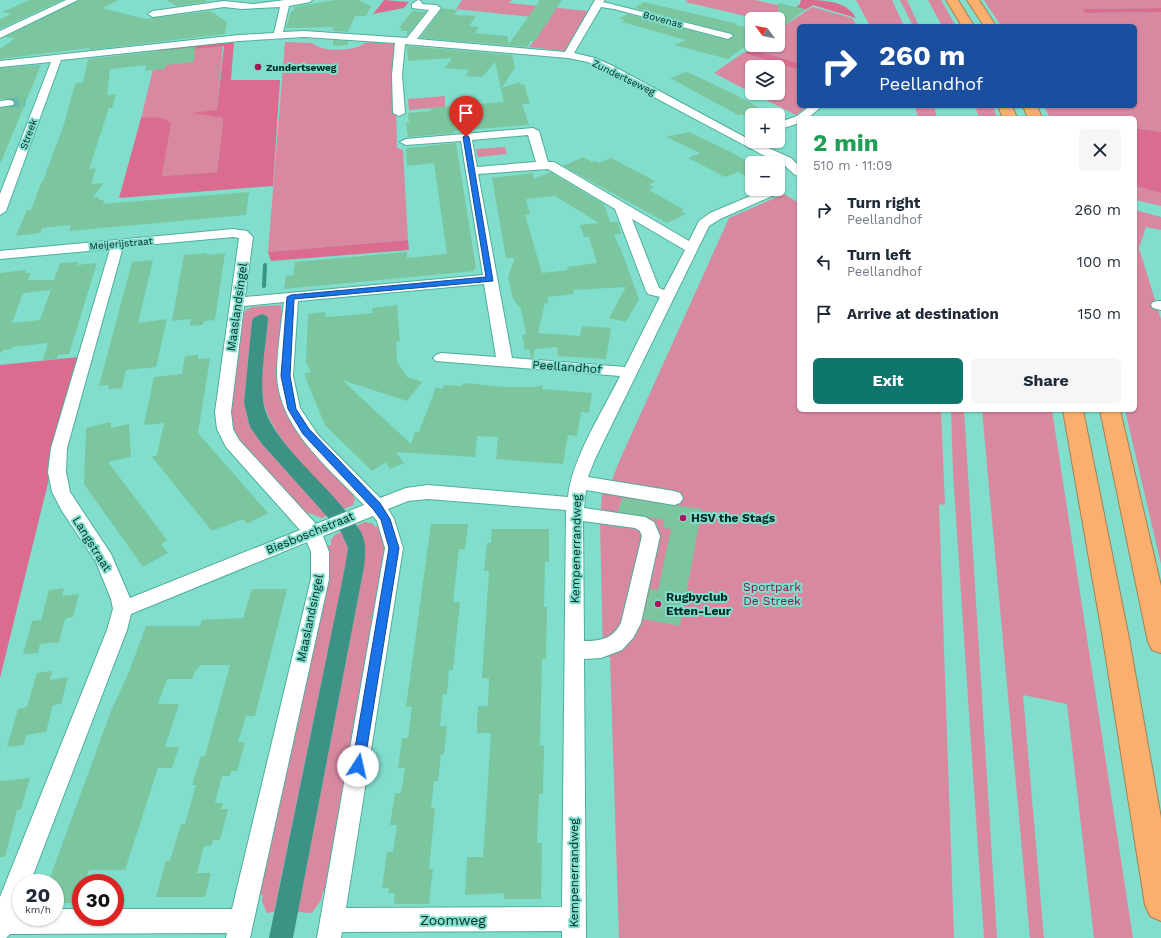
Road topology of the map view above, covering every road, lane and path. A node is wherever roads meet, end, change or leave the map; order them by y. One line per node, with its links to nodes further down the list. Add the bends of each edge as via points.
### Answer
1 (73, 0): 12 (street)
2 (307, 0): 7 (street)
3 (952, 0): 10 (highway)
4 (973, 0): 11 (highway)
5 (226, 2): 7 (street, via 230,6); 9 (street)
6 (599, 2): 14 (street, Bovenas); 16 (street)
7 (285, 3): 13 (street)
8 (418, 3): 15 (street, via 416,6 436,8)
9 (153, 14)
10 (967, 24)
11 (989, 24)
12 (2, 32)
13 (278, 35): 15 (street, Zundertseweg, via 304,34); 17 (street, Zundertseweg)
14 (728, 36)
15 (405, 41): 16 (street, Zundertseweg); 20 (street, via 397,75)
16 (568, 55): 26 (street, Zundertseweg, via 591,60 609,68)
17 (56, 58): 18 (street, Zundertseweg); 32 (street, Streek, via 36,101)
18 (0, 64)
19 (815, 108): 21 (street)
20 (399, 114)
21 (803, 116)
22 (797, 119): 23 (street)
23 (785, 124)
24 (745, 136): 26 (street)
25 (466, 137): 27 (street); 28 (street, via 532,131); 29 (street)
26 (739, 137): 30 (street, Zundertseweg, via 786,161)
27 (406, 142)
28 (543, 165): 29 (street); 31 (street, via 554,167)
29 (472, 171): 37 (street)
30 (789, 181): 35 (street, Kempenerrandweg, via 708,219)
31 (621, 206): 35 (street); 38 (street, via 653,291)
32 (0, 211)
33 (242, 234): 34 (street, Meijerijstraat, via 233,232); 40 (street, Maaslandsingel, via 246,239)
34 (118, 243): 36 (street, Meijerijstraat); 51 (street, Langstraat, via 59,448 57,472 65,500 110,570)
35 (691, 248): 38 (street, Kempenerrandweg)
36 (0, 255)
37 (490, 279): 39 (street); 42 (street)
38 (668, 295): 43 (street, Kempenerrandweg)
39 (291, 297): 40 (street); 49 (street, via 285,376 292,409 306,432)
40 (238, 302): 50 (street, Maaslandsingel, via 223,412 225,429 232,443)
41 (441, 358): 42 (street, Peellandhof)
42 (505, 363): 43 (street, Peellandhof)
43 (630, 372): 46 (street, Kempenerrandweg)
44 (1073, 412): 54 (highway, via 1115,633)
45 (1110, 412): 52 (highway)
46 (578, 482): 47 (street); 48 (street, Kempenerrandweg)
47 (674, 498)
48 (575, 509): 49 (street, Biesboschstraat, via 428,492 406,495); 53 (street, Kempenerrandweg); 53 (street, Biesboschstraat, via 639,522 648,527 651,536 627,633 612,647 603,650)
49 (368, 510): 50 (street, Biesboschstraat); 57 (street, via 385,519 394,548)
50 (319, 529): 51 (street, Biesboschstraat); 56 (street, Maaslandsingel, via 320,579)
51 (123, 609): 55 (street)
52 (1161, 642)
53 (574, 650): 58 (street, Kempenerrandweg)
54 (1161, 905)
55 (1, 925): 56 (street)
56 (240, 929)
57 (331, 929): 58 (street, Zoomweg)
58 (574, 929)

